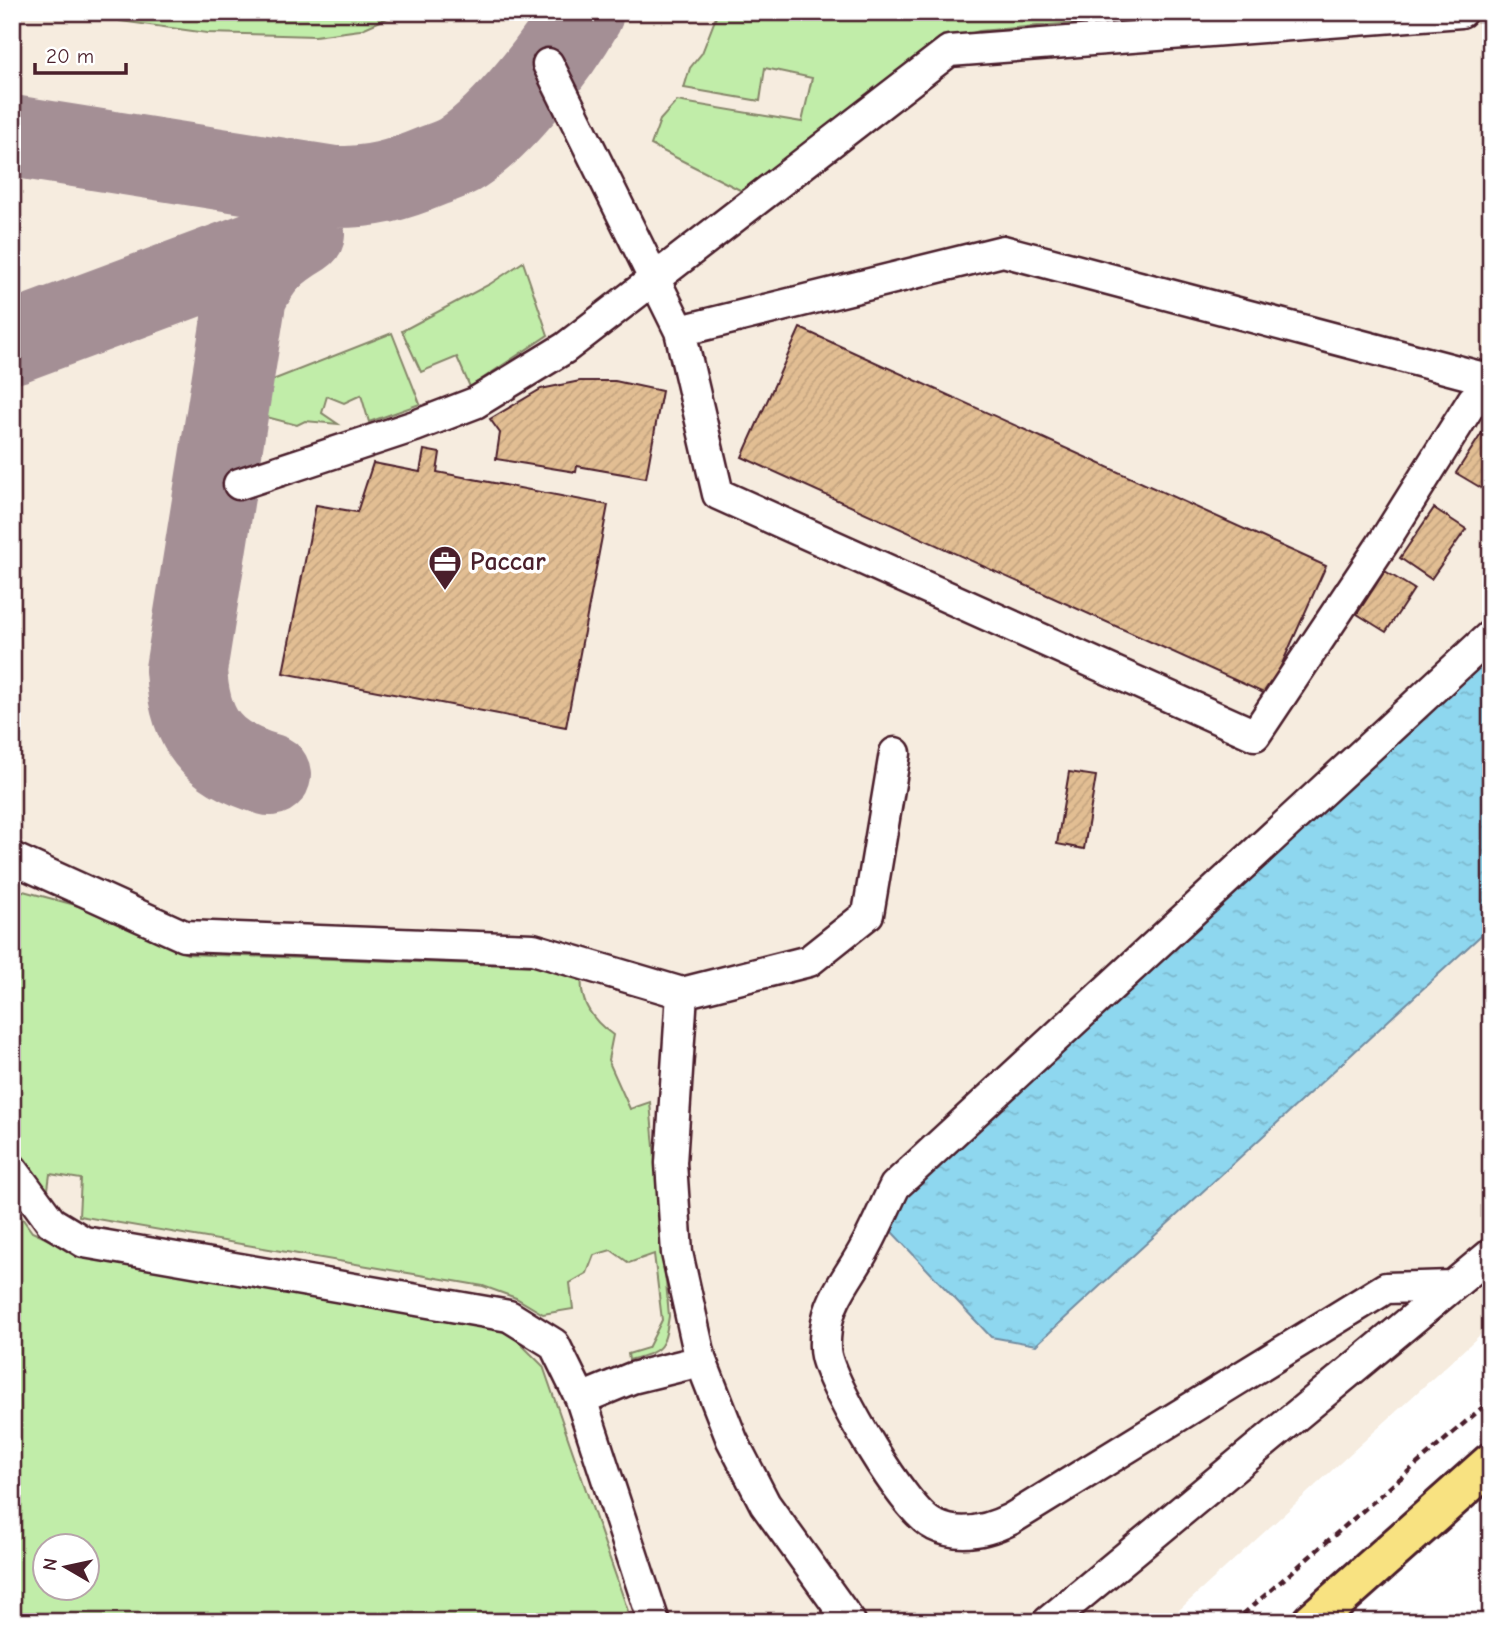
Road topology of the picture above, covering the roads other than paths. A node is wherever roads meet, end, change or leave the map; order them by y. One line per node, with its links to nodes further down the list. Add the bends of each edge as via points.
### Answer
1 (1461, 12): 3 (lane, via 948,51)
2 (548, 64): 3 (lane)
3 (653, 280): 4 (lane); 7 (lane, via 565,348 475,403)
4 (680, 331): 5 (lane, via 1003,251); 6 (lane, via 718,495 1255,735 1472,400)
5 (1491, 380)
6 (1491, 395)
7 (239, 484)
8 (1491, 635): 14 (lane, via 895,1185 830,1308 825,1355 887,1473 922,1518 936,1527 965,1533 991,1529 1011,1519 1385,1288)
9 (895, 753): 11 (lane, via 869,914 809,961)
10 (12, 858): 11 (lane, via 184,936 533,949)
11 (682, 992): 15 (lane, via 671,1163 677,1253)
12 (12, 1169): 16 (lane, via 51,1222 84,1242 509,1316 554,1343)
13 (1491, 1254): 14 (lane)
14 (1452, 1286): 20 (lane)
15 (701, 1361): 16 (lane, via 632,1378); 19 (lane, via 732,1440 765,1504)
16 (581, 1399): 18 (lane)
17 (1491, 1463): 21 (main road)
18 (654, 1622)
19 (850, 1622)
20 (1048, 1622)
21 (1312, 1622)

